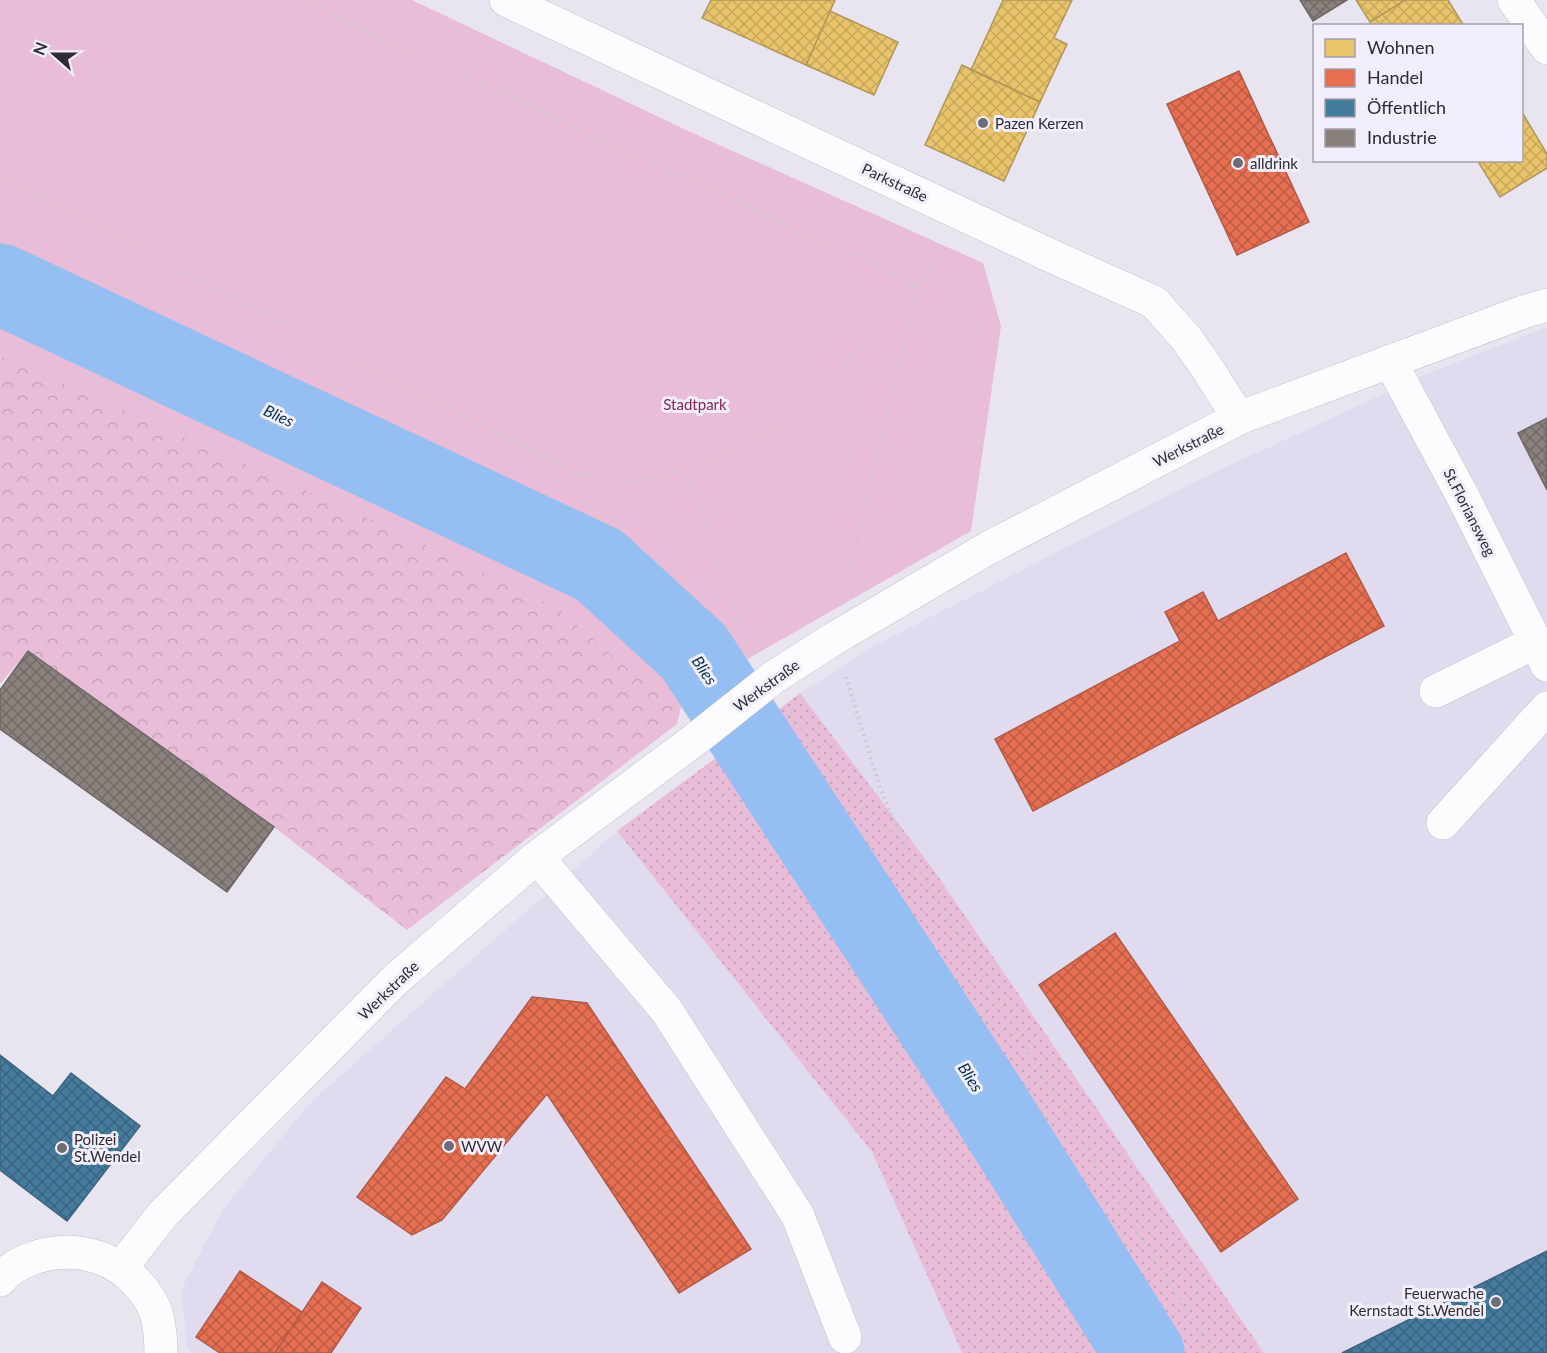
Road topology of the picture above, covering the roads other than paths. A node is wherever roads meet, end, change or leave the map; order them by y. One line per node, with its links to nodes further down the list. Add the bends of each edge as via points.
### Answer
1 (506, 0): 6 (street, Parkstraße, via 1154,302 1186,338)
2 (1514, 0): 3 (street)
3 (1547, 48)
4 (1547, 305): 5 (street, Werkstraße)
5 (1390, 361): 6 (street, Werkstraße); 7 (street, St.Floriansweg)
6 (1239, 418): 11 (street, Werkstraße, bridge, via 990,548 835,638 774,677)
7 (1541, 653): 8 (street)
8 (1436, 691)
9 (1547, 708): 10 (street)
10 (1443, 823)
11 (537, 857): 12 (street, Werkstraße, via 395,980 163,1214); 14 (street, via 667,1011 798,1216)
12 (121, 1268): 13 (street, via 102,1258 61,1252 40,1256); 15 (street, via 155,1309)
13 (1, 1275)
14 (845, 1336)
15 (161, 1353)

